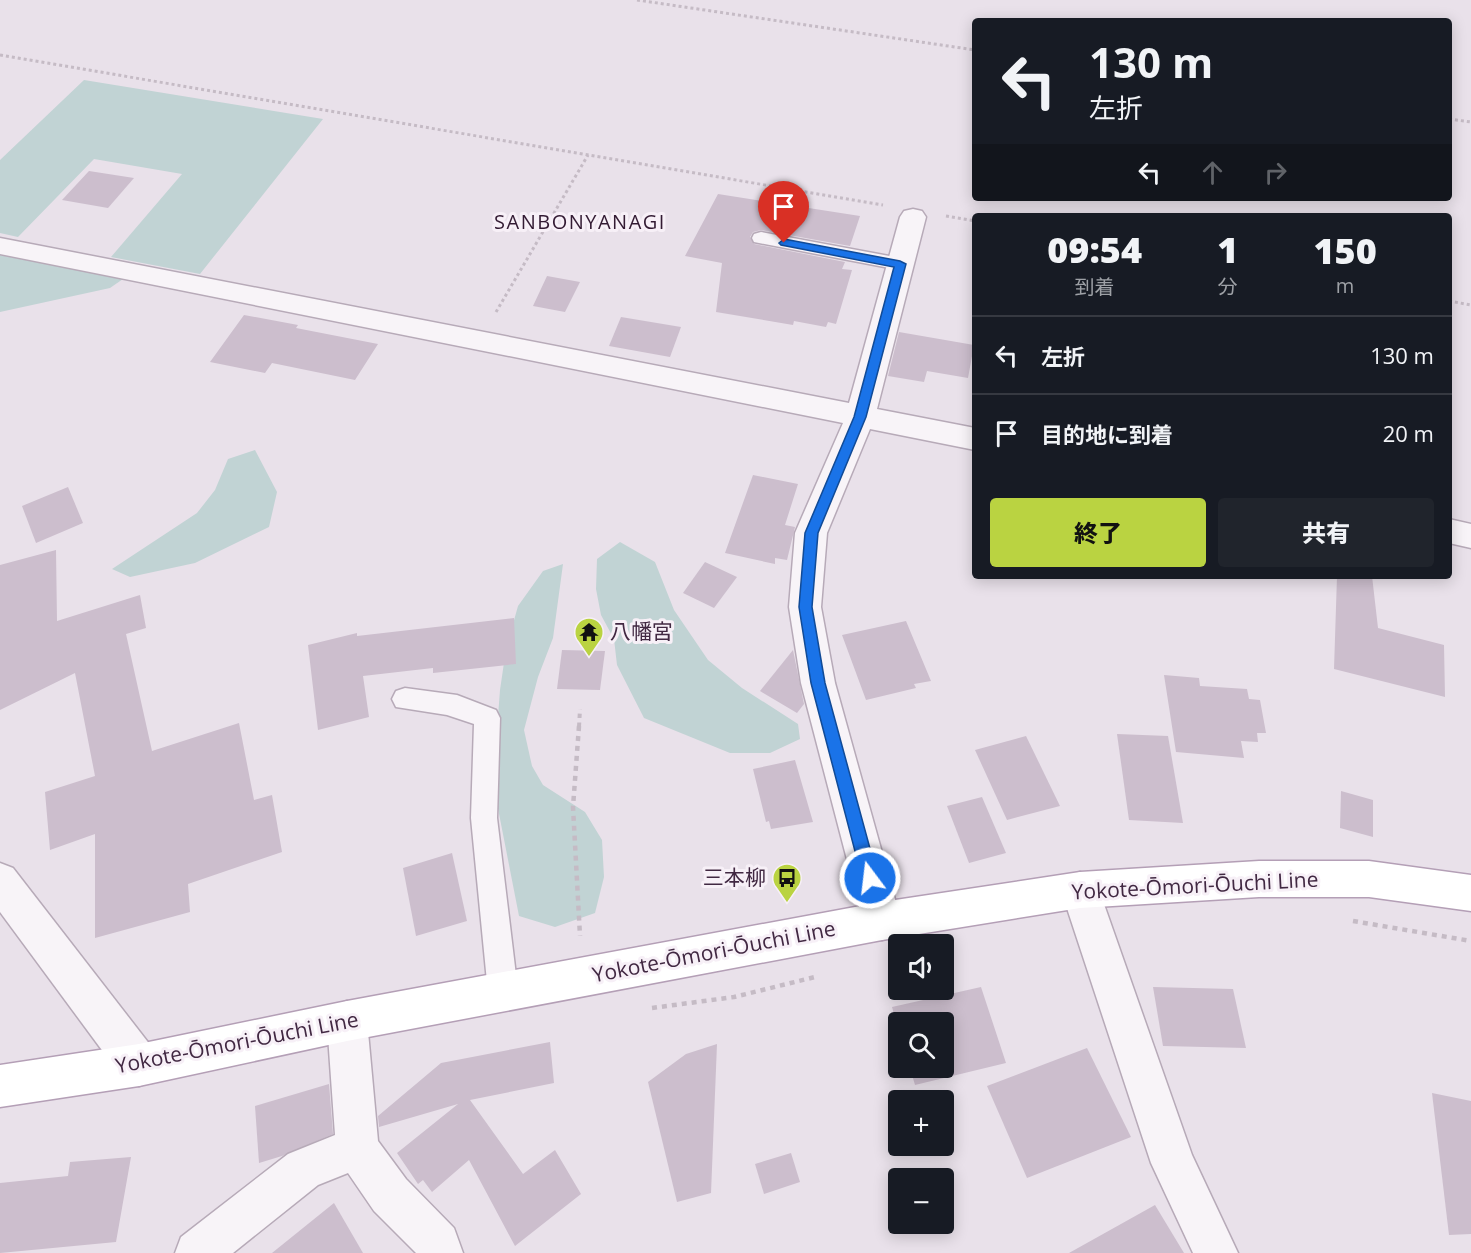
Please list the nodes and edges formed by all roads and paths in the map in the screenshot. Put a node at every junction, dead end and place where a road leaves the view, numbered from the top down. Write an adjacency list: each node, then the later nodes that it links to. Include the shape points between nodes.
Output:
1 (637, 0): 2 (path)
2 (972, 50)
3 (0, 55): 6 (path)
4 (1452, 119): 5 (path)
5 (1471, 122)
6 (588, 155): 7 (path); 15 (path)
7 (902, 212): 12 (street)
8 (945, 216): 9 (path)
9 (972, 220)
10 (761, 238): 12 (lane)
11 (0, 246): 15 (street)
12 (900, 264): 16 (street)
13 (1452, 302): 14 (path)
14 (1471, 305)
15 (480, 341): 16 (street)
16 (860, 417): 17 (street); 25 (street, via 812,533 805,607 818,683)
17 (972, 438)
18 (1452, 532): 19 (street)
19 (1471, 536)
20 (405, 699): 27 (lane, via 462,708 486,718 484,818)
21 (580, 709): 26 (path, via 573,807)
22 (0, 881): 29 (street)
23 (1080, 890): 24 (main road, Yokote-Ōmori-Ōuchi Line, via 1259,879 1369,879); 25 (main road, Yokote-Ōmori-Ōuchi Line); 34 (street, via 1173,1163)
24 (1471, 893)
25 (882, 921): 26 (main road, Yokote-Ōmori-Ōuchi Line)
26 (582, 977): 27 (main road, Yokote-Ōmori-Ōuchi Line)
27 (503, 992): 28 (main road, Yokote-Ōmori-Ōuchi Line)
28 (347, 1021): 29 (main road, Yokote-Ōmori-Ōuchi Line); 31 (street)
29 (139, 1065): 30 (main road, Yokote-Ōmori-Ōuchi Line)
30 (0, 1086)
31 (357, 1148): 32 (street, via 303,1169); 33 (street, via 390,1195 438,1244)
32 (197, 1253)
33 (441, 1253)
34 (1216, 1253)

